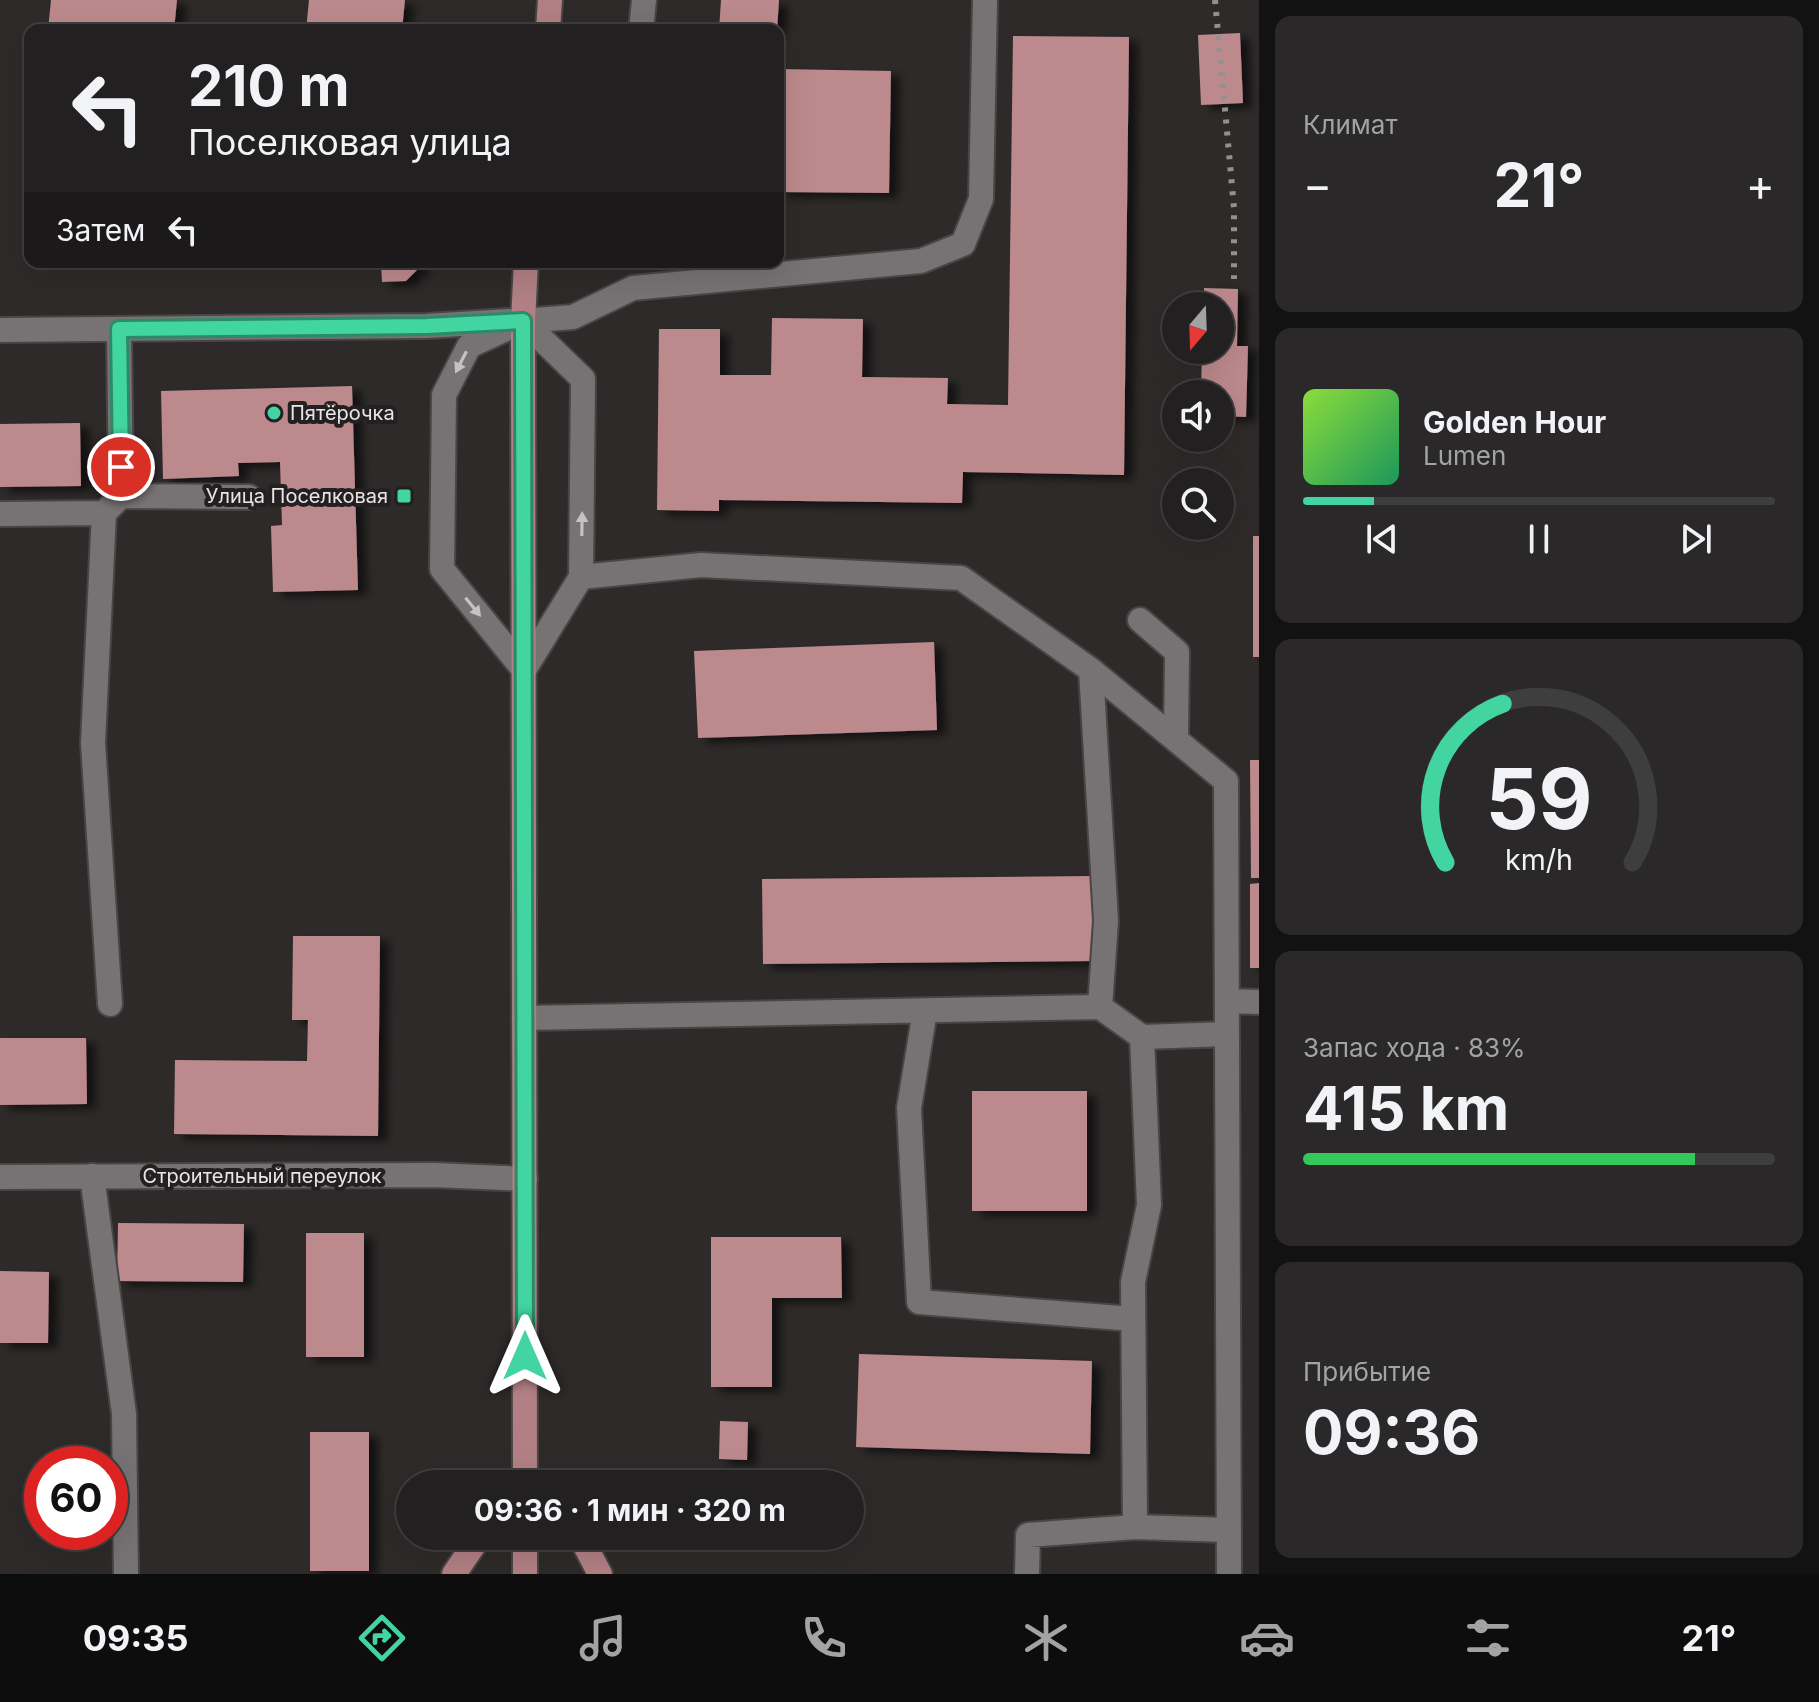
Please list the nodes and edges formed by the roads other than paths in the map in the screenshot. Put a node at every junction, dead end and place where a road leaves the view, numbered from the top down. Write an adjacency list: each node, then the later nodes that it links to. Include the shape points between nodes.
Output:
1 (550, 0): 4 (main road)
2 (644, 0): 5 (street)
3 (985, 0): 7 (street, via 981,199 963,244 921,261 633,288 573,317)
4 (548, 24)
5 (642, 24)
6 (526, 268): 7 (main road)
7 (523, 321): 8 (street); 13 (street, one-way to 7, via 583,379); 15 (main road); 15 (street, one-way to 15, via 469,346 444,395 441,491 442,569)
8 (119, 329): 9 (street); 11 (street)
9 (0, 330)
10 (249, 497): 11 (street)
11 (113, 505): 12 (street); 20 (street, via 93,743)
12 (0, 514)
13 (581, 577): 15 (street); 16 (street, via 701,565 961,578)
14 (1140, 620): 17 (street, via 1177,652)
15 (524, 670): 23 (main road)
16 (1091, 670): 17 (street); 21 (street, via 1106,921)
17 (1176, 738): 18 (street, via 1226,781)
18 (1227, 1001): 19 (street); 24 (street)
19 (1259, 1002)
20 (110, 1004)
21 (1100, 1007): 22 (street); 25 (street)
22 (925, 1011): 23 (street); 29 (street, via 909,1108 919,1302)
23 (524, 1018): 28 (main road)
24 (1227, 1034): 25 (street); 32 (street)
25 (1142, 1037): 29 (street, via 1149,1205 1133,1282)
26 (92, 1176): 27 (street, Строительный переулок); 28 (street, Строительный переулок); 36 (street, via 124,1414)
27 (0, 1177)
28 (525, 1179): 30 (main road)
29 (1133, 1319): 31 (street)
30 (526, 1470)
31 (1135, 1527): 32 (street); 40 (street, via 1028,1535)
32 (1229, 1530): 41 (street)
33 (470, 1550): 37 (main road)
34 (525, 1550): 38 (main road)
35 (587, 1550): 39 (main road)
36 (126, 1574)
37 (454, 1574)
38 (525, 1574)
39 (600, 1574)
40 (1027, 1574)
41 (1229, 1574)

